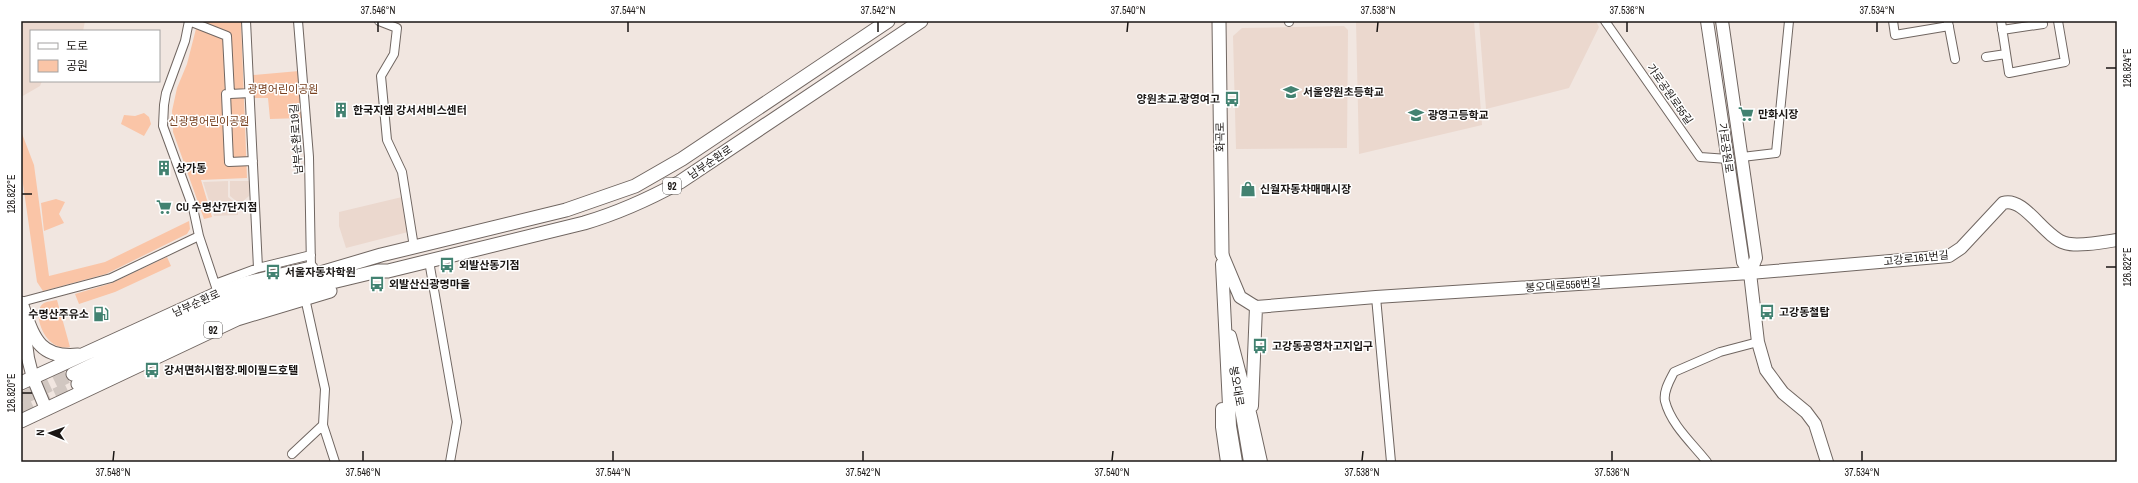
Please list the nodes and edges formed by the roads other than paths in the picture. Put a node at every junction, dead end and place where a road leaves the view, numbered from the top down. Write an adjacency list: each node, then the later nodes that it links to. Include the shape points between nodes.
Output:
1 (189, 21): 22 (street, via 227,36); 26 (street, via 186,41 166,92 163,126 193,208)
2 (246, 21): 21 (street)
3 (298, 21): 32 (street, 남부순환로19길, via 309,157)
4 (379, 21): 28 (street, via 397,28 394,54 381,76 387,140 402,172)
5 (888, 21): 28 (main road, 남부순환로 / 92, via 682,159 635,186 566,210)
6 (921, 21): 31 (main road, 남부순환로 / 92, via 680,182 648,200 584,223)
7 (1219, 21): 29 (main road, 화곡로)
8 (1707, 21): 24 (street, 가로공원로)
9 (1722, 21): 23 (street, 가로공원로)
10 (1789, 21): 23 (street, via 1776,153)
11 (1893, 21): 15 (street, via 1895,35)
12 (2001, 21): 17 (street)
13 (2058, 21): 18 (street, via 2065,62 2008,72)
14 (1609, 22): 24 (street, 가로공원로55길, via 1700,157)
15 (1948, 24): 20 (street)
16 (2043, 24): 17 (street)
17 (2002, 30): 18 (street)
18 (2006, 54): 19 (street)
19 (1986, 57)
20 (1955, 59)
21 (250, 93): 22 (street); 25 (street)
22 (230, 94): 25 (street, via 226,94 229,162)
23 (1742, 157): 35 (street, 가로공원로, via 1756,258)
24 (1728, 160): 35 (street, 가로공원로, via 1743,262)
25 (253, 161): 33 (street)
26 (199, 236): 36 (street); 39 (street, via 111,278)
27 (2117, 240): 35 (street, 고강로161번길, via 2066,244 2053,236 2017,204 2008,201 2003,203 1961,248 1949,256)
28 (414, 247): 30 (main road, 남부순환로 / 92)
29 (1222, 254): 40 (street, via 1240,297); 41 (street, 봉오대로)
30 (381, 255): 32 (main road, 남부순환로); 34 (main road, 남부순환로 / 92, via 246,295 201,313 76,379 245,306 274,296 378,271)
31 (429, 261): 34 (main road, 남부순환로 / 92); 52 (street, via 457,422)
32 (311, 262): 33 (street); 36 (main road, 남부순환로, via 254,281)
33 (258, 268): 36 (street, 남부순환로)
34 (388, 271): 38 (main road, 남부순환로 / 92, via 379,277)
35 (1750, 273): 37 (street, 봉오대로556번길); 42 (street, 가로공원로)
36 (216, 289): 43 (main road, 남부순환로)
37 (1376, 297): 40 (street, 봉오대로556번길); 57 (street)
38 (305, 298): 46 (main road, 남부순환로 / 92, via 237,319); 49 (street, via 325,389)
39 (21, 304): 43 (main road, via 33,336 47,351 67,356); 44 (street)
40 (1256, 307): 47 (street)
41 (1223, 310): 47 (street); 53 (street, via 1222,427); 54 (street, 봉오대로, via 1230,426); 55 (street, 봉오대로)
42 (1758, 342): 58 (street, via 1726,350 1681,368 1674,372 1666,387 1665,400 1672,417); 59 (street, 가로공원로, via 1766,370 1783,393 1806,412 1815,424)
43 (84, 354): 44 (main road, 남부순환로)
44 (33, 378): 45 (main road, 남부순환로); 46 (street)
45 (21, 383)
46 (46, 409): 48 (main road, 남부순환로 / 92)
47 (1251, 417): 56 (street)
48 (21, 421)
49 (323, 425): 50 (street); 51 (street)
50 (292, 454)
51 (334, 462)
52 (450, 462)
53 (1227, 462)
54 (1236, 462)
55 (1250, 462)
56 (1260, 462)
57 (1390, 462)
58 (1707, 462)
59 (1827, 462)

